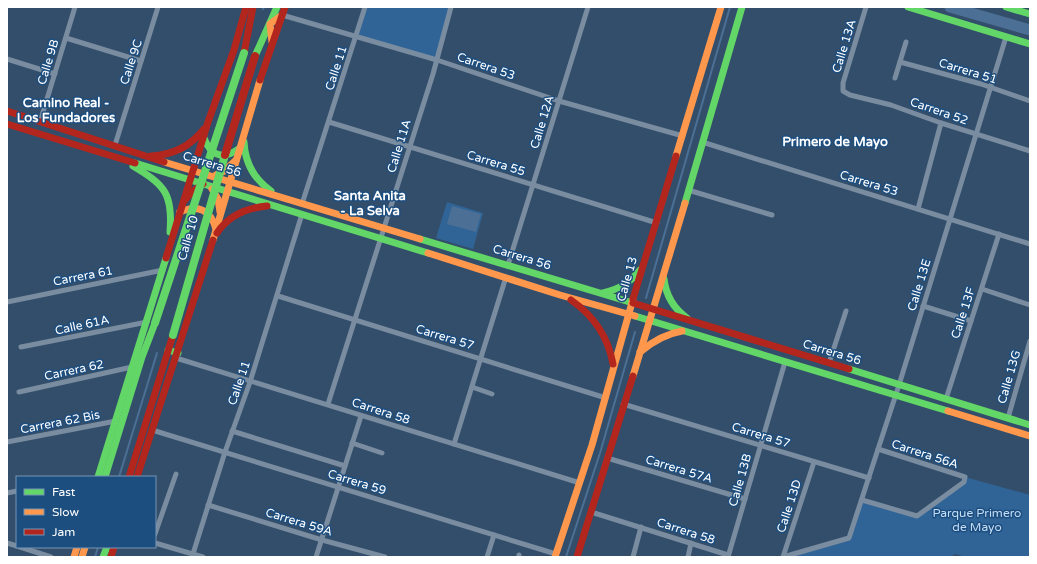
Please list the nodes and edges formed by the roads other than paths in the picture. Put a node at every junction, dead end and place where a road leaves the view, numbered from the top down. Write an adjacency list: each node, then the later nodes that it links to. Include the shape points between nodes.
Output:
1 (75, 7): 19 (street, Calle 9B)
2 (158, 7): 24 (street, Calle 9C)
3 (246, 7): 35 (street, Calle 10, via 234,50)
4 (253, 7): 95 (street, Calle 10, bridge, via 244,53)
5 (276, 7): 16 (street, Calle 10)
6 (365, 7): 17 (street, Calle 11)
7 (451, 7): 25 (street, Calle 11A)
8 (588, 7): 31 (street, Calle 12A)
9 (722, 7): 41 (street, Calle 13)
10 (742, 7): 43 (street)
11 (866, 7): 30 (street, Calle 13A, via 843,83)
12 (908, 7): 18 (street)
13 (1006, 7): 15 (street)
14 (284, 11): 16 (street); 17 (street, Carrera 53); 20 (street, Calle 10)
15 (1030, 14)
16 (270, 24): 20 (street); 100 (street, Calle 10, bridge, via 255,56)
17 (356, 37): 25 (street, Carrera 53); 36 (street, Calle 11)
18 (1006, 37): 22 (street); 29 (street, Calle 13E)
19 (66, 38): 24 (street); 27 (street, Calle 9B)
20 (272, 42): 39 (street, Calle 10)
21 (906, 42): 26 (street)
22 (1030, 44)
23 (7, 59): 27 (street)
24 (141, 60): 44 (street, Calle 9C)
25 (437, 60): 31 (street, Carrera 53); 47 (street, Calle 11A)
26 (900, 62): 28 (street); 29 (street, Carrera 51)
27 (55, 74): 34 (street, Calle 9B)
28 (895, 78)
29 (991, 88): 32 (street, Carrera 51); 40 (street, Calle 13E)
30 (843, 91): 37 (street, Carrera 52)
31 (559, 101): 41 (street, Carrera 53); 56 (street, Calle 12A)
32 (1030, 101)
33 (7, 111): 34 (street, Carrera 56)
34 (40, 122): 44 (street, Carrera 56)
35 (208, 122): 42 (street, Calle 10); 49 (street, via 195,140 181,150 159,156)
36 (329, 122): 47 (street, Carrera 55); 60 (street, Calle 11)
37 (941, 123): 40 (street, Carrera 52); 63 (street)
38 (7, 124): 51 (street, Carrera 56)
39 (245, 134): 46 (street, Calle 10); 59 (street, via 245,158 250,169 263,186)
40 (976, 134): 48 (street, Carrera 52); 67 (street, Calle 13E)
41 (683, 136): 68 (street, Calle 13)
42 (204, 138): 45 (street, Calle 10); 46 (street, via 210,150 222,156 229,155)
43 (702, 142): 57 (street); 63 (street, Carrera 53)
44 (114, 145): 49 (street, Carrera 56)
45 (201, 147): 52 (street, Calle 10); 54 (street, via 202,164)
46 (240, 147): 50 (street, Calle 10)
47 (410, 147): 56 (street, Carrera 55); 69 (street, Calle 11A)
48 (1030, 150)
49 (141, 154): 52 (street, Carrera 56)
50 (238, 157): 54 (street, via 224,171); 55 (street, Calle 10)
51 (120, 159): 53 (street, Carrera 56); 75 (street, via 152,177 166,192 172,212)
52 (193, 171): 53 (street, Calle 10); 54 (street, Carrera 56)
53 (190, 180): 54 (street); 62 (street, Calle 10)
54 (208, 180): 55 (street, Carrera 56); 58 (street, Carrera 56); 62 (street, via 193,191); 66 (street, via 218,199)
55 (230, 182): 58 (street, Calle 10); 59 (street, Carrera 56)
56 (533, 185): 68 (street, Carrera 55); 77 (street, Calle 12A)
57 (688, 190): 65 (street); 78 (street)
58 (228, 192): 61 (street, Carrera 56); 66 (street, Calle 10)
59 (290, 200): 60 (street, Carrera 56)
60 (302, 204): 69 (street, Carrera 56)
61 (279, 207): 64 (street, Carrera 56); 73 (street, via 256,206 235,214 218,230)
62 (181, 208): 70 (street, via 201,209 210,214); 75 (street, Calle 10)
63 (918, 209): 67 (street, Carrera 53)
64 (302, 214): 72 (street, Carrera 56); 84 (street, Calle 11)
65 (772, 215)
66 (220, 216): 70 (street, Calle 10)
67 (950, 219): 71 (street, Carrera 53); 88 (street, Calle 13E)
68 (657, 223): 76 (street, Calle 13)
69 (384, 228): 72 (street, Calle 11A); 77 (street, Carrera 56)
70 (216, 229): 73 (street, Calle 10)
71 (999, 234): 74 (street, Carrera 53); 81 (street, Calle 13F)
72 (381, 238): 80 (street, Carrera 56); 92 (street, Calle 11A)
73 (213, 240): 102 (street, Calle 10)
74 (1030, 244)
75 (169, 248): 79 (street, Calle 10)
76 (643, 264): 82 (street, via 628,283 615,290); 86 (street, Calle 13)
77 (508, 265): 82 (street, Carrera 56)
78 (666, 268): 89 (street); 96 (street, via 664,284 668,297 678,312)
79 (163, 270): 85 (street, Carrera 61); 95 (street, Calle 10)
80 (506, 277): 83 (street, Carrera 56); 104 (street)
81 (982, 289): 87 (street); 94 (street, Calle 13F)
82 (601, 293): 86 (street, Carrera 56)
83 (560, 295): 91 (street, Carrera 56); 108 (street, via 584,309 599,326 609,345)
84 (278, 296): 92 (street, Carrera 57); 109 (street, Calle 11)
85 (7, 302)
86 (632, 303): 89 (street, Carrera 56); 91 (street, Calle 13)
87 (1030, 305)
88 (924, 306): 94 (street); 110 (street, Calle 13E)
89 (653, 310): 93 (street); 96 (street, Carrera 56)
90 (846, 311): 106 (street)
91 (629, 314): 93 (street, Carrera 56); 108 (street, Calle 13)
92 (355, 320): 104 (street, Carrera 57); 117 (street, Calle 11A)
93 (650, 320): 97 (street, Carrera 56); 101 (street)
94 (971, 321): 116 (street, Calle 13F)
95 (151, 322): 99 (street, Calle 61A); 103 (street, Calle 10)
96 (694, 322): 106 (street, Carrera 56)
97 (684, 331): 101 (street, via 662,336); 105 (street, Carrera 56)
98 (1030, 341): 120 (street, Calle 13G)
99 (20, 348)
100 (168, 350): 102 (street); 139 (street, Calle 10)
101 (640, 352): 118 (street)
102 (177, 355): 109 (street, Carrera 58); 123 (street, Calle 10)
103 (139, 356): 107 (street, Calle 10); 138 (street, Calle 10)
104 (481, 359): 111 (street); 115 (street, Carrera 57)
105 (785, 362): 114 (street, Carrera 56); 129 (street, Calle 13B)
106 (829, 363): 110 (street, Carrera 56)
107 (132, 367): 112 (street, Carrera 62); 121 (street, Calle 10)
108 (614, 368): 115 (street, Calle 13)
109 (250, 382): 117 (street, Carrera 58); 124 (street, Calle 11)
110 (899, 385): 114 (street, Calle 13E); 116 (street, Carrera 56)
111 (472, 388): 113 (street); 128 (street)
112 (19, 392)
113 (492, 394)
114 (896, 395): 125 (street, Carrera 56); 130 (street, Calle 13E)
115 (606, 398): 142 (street, Calle 13)
116 (946, 399): 120 (street, Carrera 56)
117 (328, 404): 119 (street, Carrera 58)
118 (623, 404): 129 (street, Carrera 57); 133 (street)
119 (361, 416): 127 (street); 128 (street, Carrera 58)
120 (1008, 418): 122 (street, Carrera 56)
121 (116, 421): 126 (street, Carrera 62 Bis); 137 (street, Calle 10)
122 (1030, 425)
123 (152, 430): 131 (street, Carrera 59); 140 (street, Calle 10)
124 (232, 431): 131 (street, Calle 11); 135 (street)
125 (1030, 436)
126 (7, 442)
127 (352, 443): 132 (street); 135 (street)
128 (454, 444): 142 (street, Carrera 58)
129 (761, 446): 134 (street, Carrera 57); 144 (street, Calle 13B)
130 (878, 449): 141 (street, Calle 13E); 145 (street, Carrera 56A, via 965,477 964,482 917,516)
131 (225, 452): 143 (street, Carrera 59); 146 (street, Calle 11)
132 (382, 453)
133 (607, 458): 144 (street, Carrera 57A); 147 (street)
134 (814, 462): 141 (street, Carrera 57); 166 (street, Calle 13D)
135 (345, 466): 143 (street)
136 (176, 474): 149 (street)
137 (98, 476)
138 (105, 476)
139 (129, 476)
140 (137, 476)
141 (869, 478): 145 (street, Calle 13E)
142 (580, 483): 155 (street, Calle 13)
143 (339, 487): 150 (street, Carrera 59); 151 (street)
144 (745, 499): 157 (street, Calle 13B)
145 (862, 500): 166 (street, Calle 13E, via 849,538)
146 (208, 504): 151 (street, Carrera 59A); 156 (street, Calle 11)
147 (591, 512): 148 (street, Carrera 58); 163 (street)
148 (641, 527): 153 (street, Carrera 58); 164 (street)
149 (156, 531)
150 (494, 535): 155 (street, Carrera 59); 162 (street)
151 (322, 540): 160 (street); 161 (street, Carrera 59A)
152 (156, 543): 156 (street)
153 (691, 543): 157 (street, Carrera 58); 165 (street)
154 (23, 548): 158 (street)
155 (556, 555)
156 (193, 556): 159 (street)
157 (728, 556)
158 (51, 557)
159 (203, 557)
160 (316, 557)
161 (384, 557)
162 (487, 557)
163 (577, 557)
164 (633, 557)
165 (688, 557)
166 (783, 557)

